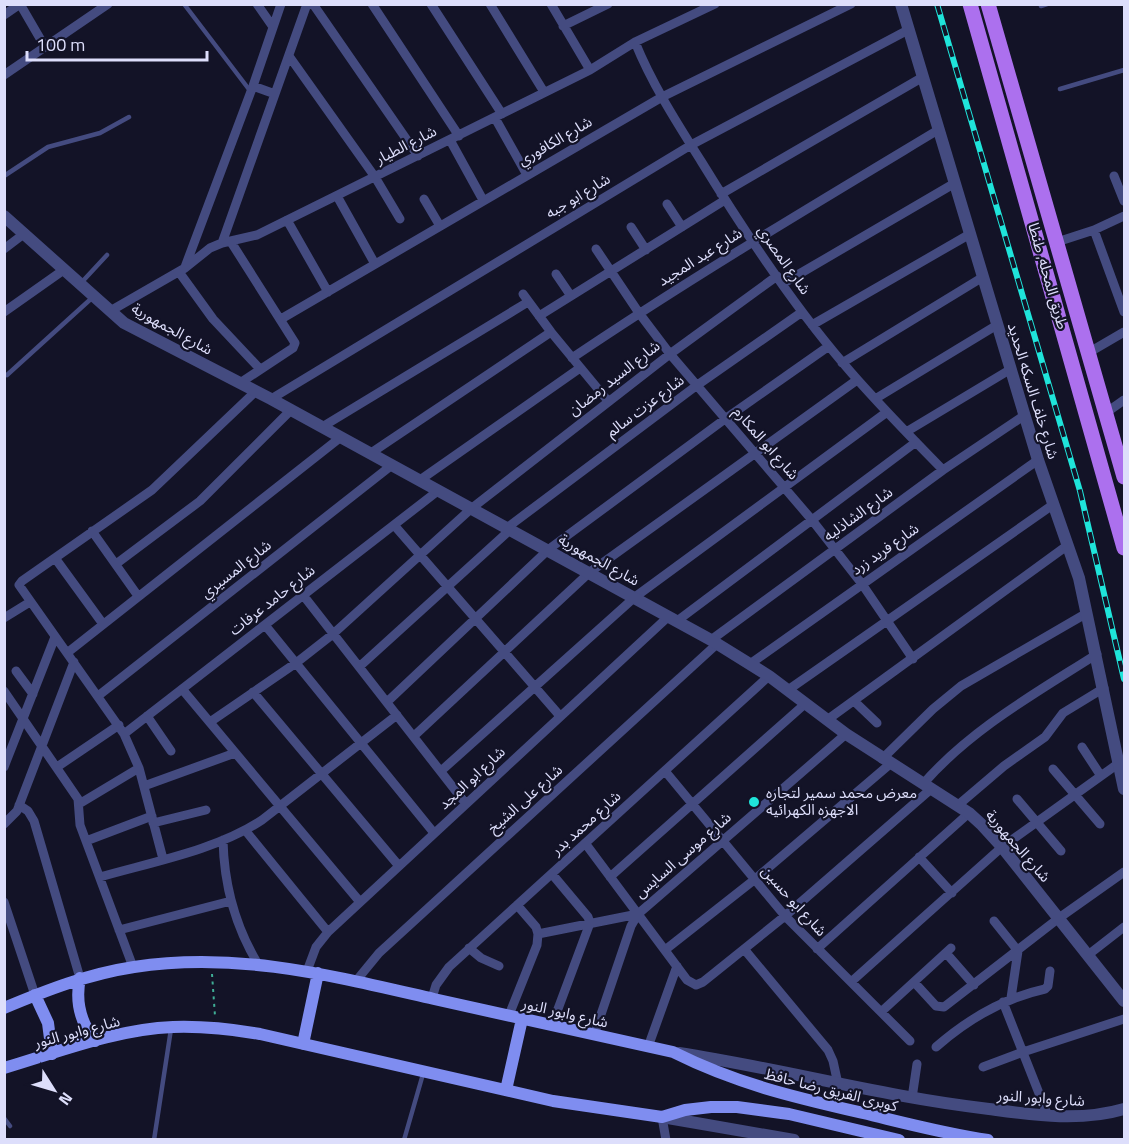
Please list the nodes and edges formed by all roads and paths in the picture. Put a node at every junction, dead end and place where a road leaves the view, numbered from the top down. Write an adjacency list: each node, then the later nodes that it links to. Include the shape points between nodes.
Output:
1 (20, 4): 20 (street); 25 (street)
2 (108, 4): 25 (street)
3 (184, 4): 33 (lane)
4 (257, 4): 22 (street)
5 (280, 4): 22 (street)
6 (307, 4): 26 (street)
7 (314, 4): 45 (street)
8 (372, 4): 43 (street)
9 (431, 4): 40 (street)
10 (490, 4): 35 (street)
11 (551, 4): 21 (street)
12 (608, 4): 21 (street)
13 (715, 4): 24 (street, شارع الطيار)
14 (851, 4): 37 (street, شارع الكافوري)
15 (901, 4): 23 (street, شارع خلف السكه الحديد)
16 (970, 4): 28 (main road, طريق المحله, طنطا)
17 (988, 4): 27 (main road, طريق المحله, طنطا)
18 (1047, 4): 19 (lane)
19 (1041, 6)
20 (4, 15)
21 (564, 26): 29 (street)
22 (273, 27): 33 (street)
23 (908, 30): 32 (street, شارع خلف السكه الحديد); 44 (street, شارع ابو جبه)
24 (634, 42): 29 (street, شارع الطيار); 37 (street, شارع المصري)
25 (45, 47): 31 (street)
26 (289, 56): 36 (street); 49 (street)
27 (1006, 63): 28 (main road, via 1001,69); 38 (main road, طريق المحله, طنطا)
28 (989, 68): 39 (main road, طريق المحله, طنطا)
29 (590, 70): 35 (street, شارع الطيار)
30 (1125, 70): 34 (lane)
31 (4, 75)
32 (922, 77): 42 (street, شارع خلف السكه الحديد); 52 (street)
33 (252, 89): 36 (street); 76 (street)
34 (1060, 89)
35 (544, 92): 40 (street, شارع الطيار)
36 (275, 94): 67 (street)
37 (662, 97): 44 (street, شارع المصري); 46 (street, شارع الكافوري)
38 (1018, 105): 39 (main road, via 1009,104); 69 (main road, طريق المحله, طنطا)
39 (1002, 111): 139 (main road, طريق المحله, طنطا)
40 (498, 116): 43 (street, شارع الطيار); 46 (street)
41 (129, 117): 47 (lane, via 100,133 48,147)
42 (938, 130): 50 (street, شارع خلف السكه الحديد); 68 (street, شارع عبد المجيد)
43 (454, 138): 45 (street, شارع الطيار); 54 (street)
44 (691, 145): 52 (street, شارع المصري); 109 (street, شارع ابو جبه)
45 (418, 156): 49 (street, شارع الطيار)
46 (527, 175): 54 (street, شارع الكافوري)
47 (4, 176)
48 (1114, 176): 55 (street)
49 (375, 177): 51 (street, شارع الطيار); 59 (street)
50 (954, 183): 66 (street, شارع خلف السكه الحديد); 80 (street, شارع السيد رمضان)
51 (337, 196): 60 (street, شارع الطيار); 74 (street)
52 (723, 197): 63 (street); 68 (street, شارع المصري)
53 (424, 199): 61 (street)
54 (483, 200): 61 (street, شارع الكافوري)
55 (1125, 201)
56 (667, 204): 63 (street)
57 (4, 216): 65 (street, شارع الجمهورية)
58 (1125, 216): 64 (street)
59 (400, 219)
60 (287, 220): 67 (street, شارع الطيار, via 257,236); 82 (street)
61 (440, 226): 74 (street, شارع الكافوري)
62 (631, 227): 72 (street)
63 (682, 227): 72 (street)
64 (1094, 230): 69 (street); 88 (street)
65 (24, 233): 70 (street); 75 (street, شارع الجمهورية)
66 (970, 234): 79 (street, شارع خلف السكه الحديد); 92 (street)
67 (226, 242): 76 (street, شارع الطيار, via 205,251); 91 (street)
68 (753, 242): 80 (street, شارع المصري); 89 (street, شارع عبد المجيد)
69 (1057, 242): 97 (main road, طريق المحله, طنطا)
70 (4, 249)
71 (596, 249): 77 (street, شارع ابو المكارم)
72 (646, 250): 77 (street)
73 (107, 255): 81 (lane)
74 (375, 264): 82 (street, شارع الكافوري)
75 (65, 268): 81 (street, شارع الجمهورية); 86 (street)
76 (182, 270): 85 (street, شارع الطيار); 102 (street, via 213,319)
77 (612, 272): 84 (street); 89 (street, شارع ابو المكارم)
78 (555, 274): 84 (street)
79 (983, 277): 93 (street, شارع خلف السكه الحديد); 100 (street)
80 (779, 280): 87 (street, شارع المصري); 98 (street, شارع السيد رمضان)
81 (81, 283): 83 (street, شارع الجمهورية)
82 (328, 292): 91 (street, شارع الكافوري)
83 (95, 296): 85 (street, شارع الجمهورية); 104 (lane)
84 (571, 296): 90 (street)
85 (112, 310): 106 (street, شارع الجمهورية, via 143,333)
86 (4, 312)
87 (802, 312): 92 (street, شارع المصري); 107 (street, شارع عزت سالم)
88 (1125, 312)
89 (639, 313): 98 (street, شارع ابو المكارم); 99 (street, شارع عبد المجيد)
90 (539, 316): 94 (street); 118 (street, via 526,298)
91 (281, 319): 102 (street, via 294,347)
92 (812, 325): 96 (street, شارع المصري)
93 (998, 325): 103 (street, شارع خلف السكه الحديد); 110 (street)
94 (551, 332): 99 (street); 122 (street)
95 (1125, 332): 97 (street)
96 (829, 346): 100 (street, شارع المصري); 117 (street)
97 (1089, 352): 115 (main road, طريق المحله, طنطا)
98 (670, 354): 107 (street, شارع ابو المكارم); 112 (street, شارع السيد رمضان)
99 (572, 358): 101 (street)
100 (842, 363): 105 (street, شارع المصري)
101 (580, 368): 112 (street); 129 (street)
102 (261, 369): 106 (street)
103 (1011, 369): 116 (street, شارع خلف السكه الحديد); 119 (street)
104 (7, 375)
105 (857, 380): 110 (street, شارع المصري); 123 (street)
106 (240, 383): 108 (street, شارع الجمهورية)
107 (696, 386): 117 (street, شارع ابو المكارم); 136 (street, شارع عزت سالم)
108 (256, 391): 109 (street, شارع الجمهورية); 137 (street, via 160,483)
109 (271, 399): 113 (street, شارع الجمهورية)
110 (875, 399): 114 (street, شارع المصري)
111 (1125, 400): 115 (street)
112 (608, 401): 133 (street, شارع السيد رمضان)
113 (291, 410): 118 (street, شارع الجمهورية); 144 (street, via 201,501)
114 (887, 412): 119 (street, شارع المصري); 130 (street)
115 (1107, 412): 124 (main road, طريق المحله, طنطا)
116 (1025, 415): 125 (street, شارع خلف السكه الحديد); 127 (street, شارع الشاذليه)
117 (725, 419): 123 (street, شارع ابو المكارم); 140 (street)
118 (322, 427): 120 (street, شارع الجمهورية)
119 (906, 432): 121 (street, شارع المصري)
120 (341, 437): 122 (street, شارع الجمهورية); 149 (street)
121 (916, 442): 127 (street, شارع المصري); 134 (street, شارع ابو المجد)
122 (371, 453): 126 (street, شارع الجمهورية)
123 (755, 453): 130 (street, شارع ابو المكارم); 145 (street)
124 (1122, 455): 128 (main road, طريق المحله, طنطا)
125 (1038, 460): 132 (street, شارع خلف السكه الحديد); 146 (street, شارع فريد زرد)
126 (392, 465): 129 (street, شارع الجمهورية); 179 (street, شارع المسيري)
127 (943, 470): 141 (street, شارع الشاذليه)
128 (1125, 477)
129 (420, 480): 131 (street, شارع الجمهورية)
130 (784, 487): 134 (street, شارع ابو المكارم); 150 (street)
131 (439, 490): 133 (street, شارع الجمهورية); 135 (street, شارع حامد عرفات)
132 (1054, 504): 138 (street, شارع خلف السكه الحديد); 156 (street)
133 (472, 508): 136 (street, شارع الجمهورية); 142 (street, شارع السيد رمضان)
134 (812, 520): 141 (street, شارع ابو المكارم); 155 (street, شارع ابو المجد)
135 (394, 525): 142 (street); 148 (street, شارع حامد عرفات)
136 (510, 528): 140 (street, شارع الجمهورية); 147 (street, شارع عزت سالم)
137 (92, 531): 143 (street); 144 (street)
138 (1068, 545): 152 (street, شارع خلف السكه الحديد); 165 (street)
139 (1125, 548)
140 (549, 549): 145 (street, شارع الجمهورية); 154 (street)
141 (835, 549): 146 (street, شارع ابو المكارم); 161 (street, شارع الشاذليه)
142 (420, 554): 147 (street); 159 (street, شارع السيد رمضان)
143 (55, 558): 151 (street, via 19,585); 157 (street)
144 (116, 564): 149 (street)
145 (590, 572): 150 (street, شارع الجمهورية); 163 (street)
146 (862, 584): 156 (street, شارع ابو المكارم); 168 (street, شارع فريد زرد)
147 (448, 587): 154 (street); 169 (street, شارع عزت سالم)
148 (303, 595): 158 (street, شارع حامد عرفات); 159 (street)
149 (138, 596): 157 (street)
150 (635, 597): 155 (street, شارع الجمهورية); 172 (street)
151 (30, 602): 153 (street); 160 (street)
152 (1087, 613): 164 (street, شارع خلف السكه الحديد); 198 (street, via 961,686 933,709)
153 (4, 618)
154 (476, 618): 163 (street); 181 (street)
155 (673, 618): 161 (street, شارع الجمهورية); 185 (street, شارع ابو المجد)
156 (887, 620): 165 (street, شارع ابو المكارم); 175 (street)
157 (103, 624): 162 (street)
158 (265, 625): 167 (street); 174 (street, شارع حامد عرفات)
159 (333, 634): 167 (street, شارع السيد رمضان); 169 (street)
160 (56, 637): 162 (street); 178 (street)
161 (715, 641): 168 (street, شارع الجمهورية); 269 (street, شارع على الشيخ, via 379,953)
162 (67, 653): 166 (street)
163 (505, 653): 172 (street); 192 (street)
164 (1097, 654): 173 (street, شارع خلف السكه الحديد); 209 (street, via 970,737 938,766)
165 (913, 659): 180 (street)
166 (74, 662): 179 (street); 194 (street)
167 (296, 663): 177 (street, شارع السيد رمضان); 193 (street)
168 (750, 664): 171 (street, شارع الجمهورية)
169 (359, 667): 181 (street)
170 (16, 671): 178 (street)
171 (769, 676): 175 (street, شارع الجمهورية); 205 (street, شارع محمد بدر)
172 (534, 687): 185 (street); 204 (street)
173 (1104, 688): 199 (street, شارع خلف السكه الحديد); 218 (street, via 1063,713 1045,737)
174 (182, 689): 184 (street, شارع حامد عرفات); 188 (street)
175 (788, 690): 182 (street, شارع الجمهورية)
176 (4, 691): 186 (street)
177 (254, 692): 188 (street, شارع السيد رمضان); 206 (street)
178 (33, 694): 186 (street)
179 (98, 696): 190 (street)
180 (854, 701): 187 (street); 189 (street)
181 (387, 702): 183 (street)
182 (806, 703): 187 (street, شارع الجمهورية); 216 (street)
183 (397, 715): 192 (street); 193 (street)
184 (147, 716): 190 (street, شارع حامد عرفات); 196 (street)
185 (560, 716): 214 (street, شارع ابو المجد)
186 (24, 718): 194 (street); 200 (street)
187 (827, 720): 191 (street, شارع الجمهورية)
188 (210, 722): 197 (street)
189 (877, 723)
190 (121, 730): 201 (street, شارع حامد عرفات); 202 (street)
191 (846, 735): 198 (street, شارع الجمهورية); 229 (street, شارع موسى السايس)
192 (414, 736): 204 (street)
193 (361, 743): 206 (street); 226 (street)
194 (42, 745): 201 (street); 215 (street)
195 (1082, 747): 207 (street)
196 (171, 751)
197 (235, 753): 208 (street); 217 (street)
198 (886, 761): 209 (street, شارع الجمهورية); 240 (street)
199 (1119, 763): 207 (street); 210 (street, شارع خلف السكه الحديد)
200 (4, 767)
201 (57, 767): 213 (street)
202 (138, 768): 208 (street); 213 (street)
203 (1053, 769): 211 (street)
204 (441, 771): 214 (street)
205 (665, 771): 216 (street, شارع ابو حسين); 230 (street, شارع محمد بدر)
206 (322, 773): 217 (street); 235 (street)
207 (1101, 776): 211 (street)
208 (144, 786): 221 (street)
209 (927, 787): 218 (street, شارع الجمهورية); 247 (street)
210 (1125, 789)
211 (1075, 794): 222 (street); 224 (street)
212 (1017, 799): 222 (street)
213 (79, 804): 228 (street, via 78,817)
214 (466, 804): 226 (street, شارع ابو المجد)
215 (19, 805): 223 (street); 268 (street, via 34,821)
216 (692, 805): 229 (street, شارع ابو حسين); 239 (street)
217 (280, 806): 225 (street); 244 (street)
218 (957, 806): 220 (street, شارع الجمهورية)
219 (207, 810): 221 (street)
220 (969, 813): 231 (street, شارع الجمهورية); 233 (street)
221 (152, 819): 228 (street); 234 (street)
222 (1036, 822): 231 (street); 232 (street)
223 (4, 824)
224 (1100, 824)
225 (245, 830): 227 (street); 253 (street)
226 (434, 833): 235 (street, شارع ابو المجد)
227 (223, 840): 234 (street); 242 (street)
228 (86, 841): 238 (street)
229 (722, 841): 240 (street, شارع ابو حسين); 246 (street, شارع موسى السايس)
230 (585, 843): 237 (street, شارع محمد بدر); 239 (street)
231 (1002, 847): 241 (street); 248 (street, شارع الجمهورية)
232 (1061, 851)
233 (919, 857): 241 (street); 257 (street)
234 (163, 859): 238 (street)
235 (399, 866): 244 (street, شارع ابو المجد)
236 (1125, 872): 248 (street)
237 (552, 874): 245 (street, شارع محمد بدر); 250 (street)
238 (100, 877): 252 (street)
239 (610, 877): 246 (street)
240 (754, 880): 247 (street, شارع ابو حسين); 258 (street)
241 (952, 893): 270 (street)
242 (231, 901): 252 (street); 262 (street)
243 (4, 902): 274 (street)
244 (360, 902): 253 (street, شارع ابو المجد)
245 (518, 905): 254 (street); 255 (street, شارع محمد بدر)
246 (638, 914): 250 (street); 258 (street); 286 (street, شارع موسى السايس)
247 (785, 916): 256 (street); 257 (street, شارع ابو حسين)
248 (1059, 918): 259 (street); 260 (street, شارع الجمهورية)
249 (994, 921): 259 (street)
250 (590, 924): 254 (street); 283 (street)
251 (1125, 927): 260 (street)
252 (120, 930): 265 (street)
253 (328, 932): 267 (street, شارع ابو المجد, via 316,947)
254 (538, 934): 280 (street)
255 (469, 948): 263 (street); 275 (street, شارع محمد بدر, via 444,973)
256 (744, 949): 264 (street, via 696,985); 299 (street, via 828,1050)
257 (817, 949): 270 (street, شارع ابو حسين)
258 (665, 950): 264 (street)
259 (1018, 951): 272 (street); 276 (street)
260 (1088, 955): 273 (street, شارع الجمهورية)
261 (211, 961): 262 (main road, شارع وابور النور); 265 (main road, شارع وابور النور); 285 (path)
262 (258, 964): 267 (main road, شارع وابور النور)
263 (499, 966)
264 (677, 966): 290 (street)
265 (133, 967): 268 (main road, شارع وابور النور)
266 (1050, 971): 276 (street, via 1045,989)
267 (312, 972): 269 (main road, شارع وابور النور); 289 (main road)
268 (80, 978): 274 (main road, شارع وابور النور); 287 (main road, via 78,1007)
269 (356, 981): 275 (main road, شارع وابور النور)
270 (850, 982): 279 (street, شارع ابو حسين)
271 (914, 982): 272 (street, via 941,1007); 272 (street, via 948,950); 279 (street)
272 (974, 985)
273 (1120, 986): 277 (street, شارع الجمهورية)
274 (35, 996): 278 (main road, شارع وابور النور); 294 (main road, via 48,1023)
275 (432, 998): 280 (main road, شارع وابور النور)
276 (1007, 1000): 291 (street, via 968,1022); 293 (street)
277 (1125, 1001)
278 (4, 1008)
279 (881, 1012): 288 (street, شارع ابو حسين)
280 (509, 1016): 281 (main road, شارع وابور النور)
281 (522, 1019): 283 (main road, شارع وابور النور); 300 (main road)
282 (1125, 1019): 293 (street)
283 (552, 1025): 286 (main road, شارع وابور النور)
284 (171, 1027): 285 (main road, شارع وابور النور); 287 (main road, شارع وابور النور); 307 (lane)
285 (216, 1028): 289 (main road, شارع وابور النور)
286 (594, 1035): 290 (main road, شارع وابور النور)
287 (95, 1041): 294 (main road, شارع وابور النور)
288 (910, 1041)
289 (303, 1044): 298 (main road, شارع وابور النور)
290 (648, 1047): 292 (main road, شارع وابور النور)
291 (936, 1047)
292 (673, 1052): 299 (street, شارع وابور النور); 312 (main road, كوبرى الفريق رضا حافظ, via 760,1088)
293 (1023, 1052): 296 (street); 303 (street)
294 (52, 1054): 297 (main road, شارع وابور النور)
295 (917, 1064): 301 (street)
296 (983, 1067)
297 (4, 1068)
298 (424, 1071): 300 (main road, شارع وابور النور); 308 (lane)
299 (838, 1084): 301 (street, شارع وابور النور)
300 (506, 1090): 304 (main road, شارع وابور النور)
301 (912, 1098): 303 (street, شارع وابور النور)
302 (1125, 1109): 303 (street, شارع وابور النور, via 1092,1117)
303 (1048, 1116)
304 (662, 1117): 309 (street); 310 (street, شارع وابور النور); 311 (main road, via 685,1110 737,1107 789,1114)
305 (4, 1118): 306 (lane)
306 (10, 1126)
307 (154, 1140)
308 (404, 1140)
309 (666, 1140)
310 (794, 1140)
311 (899, 1140)
312 (988, 1140)

